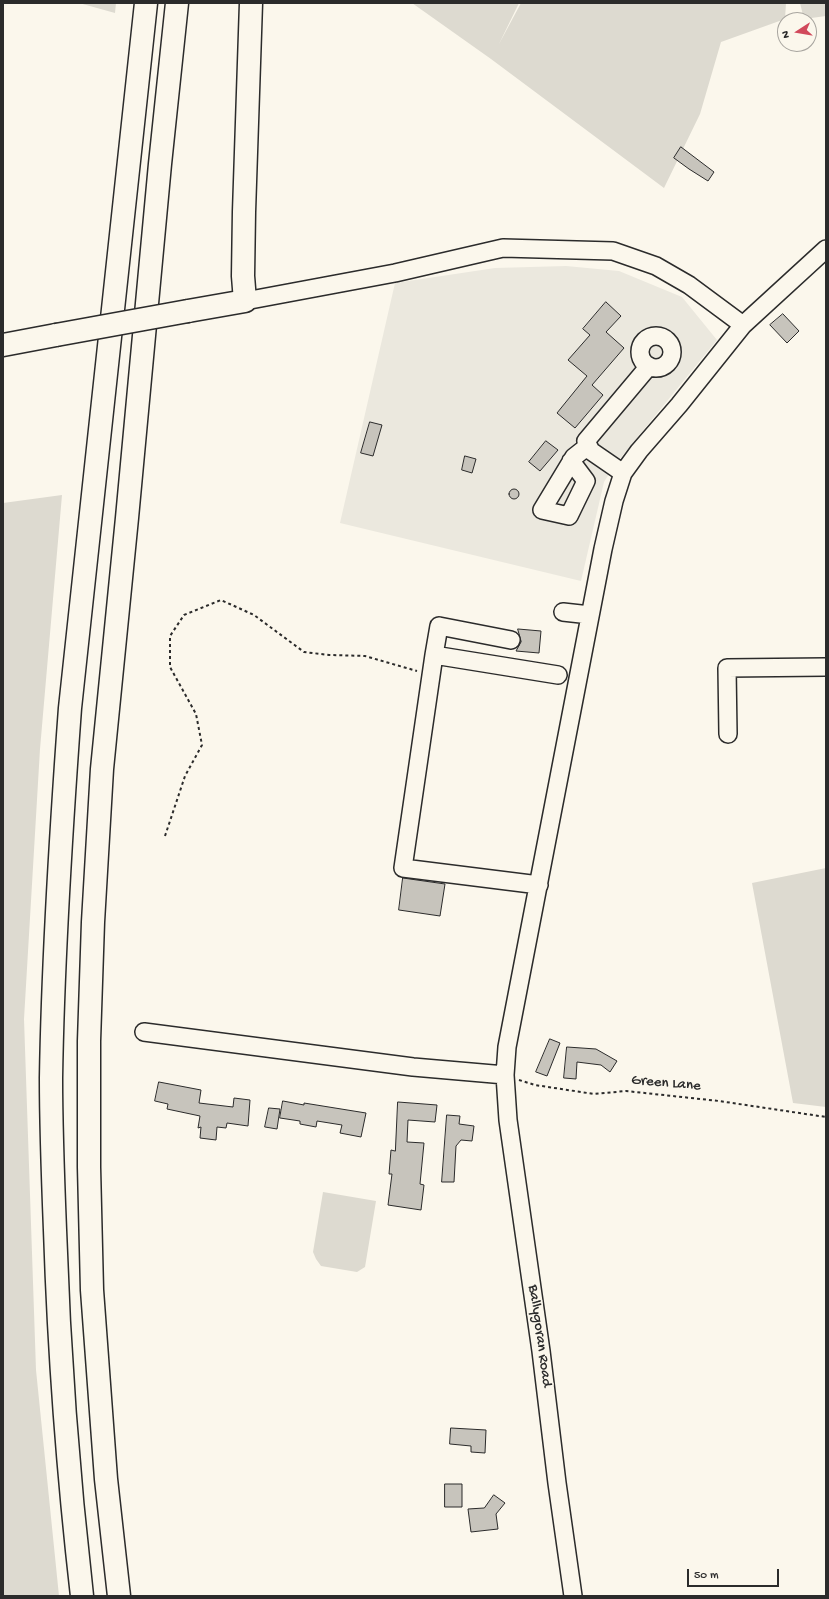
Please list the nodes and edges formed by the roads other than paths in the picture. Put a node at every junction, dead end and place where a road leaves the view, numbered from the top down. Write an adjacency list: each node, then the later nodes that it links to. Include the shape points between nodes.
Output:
1 (146, 3): 22 (main road, via 70,708 55,942 51,1080 58,1314 73,1518)
2 (177, 3): 23 (main road, via 102,769 92,930 88,1057 92,1290 106,1479)
3 (252, 3): 5 (main road, via 244,212)
4 (826, 249): 6 (street, Ballygoran Road)
5 (245, 301): 6 (street, via 395,274 503,248 613,252 656,266 689,285); 7 (main road, bridge)
6 (743, 325): 11 (street, Ballygoran Road, via 679,405 638,451)
7 (3, 345)
8 (649, 366): 9 (street, via 586,441)
9 (588, 446): 10 (street); 11 (street, via 591,451)
10 (571, 461)
11 (623, 473): 13 (street, Ballygoran Road, via 614,501)
12 (562, 612): 13 (street)
13 (590, 615): 19 (street, Ballygoran Road)
14 (511, 640): 15 (street, via 439,626)
15 (434, 655): 17 (street); 19 (street, via 403,868)
16 (826, 668): 18 (street, via 727,668)
17 (558, 675)
18 (728, 734)
19 (539, 885): 21 (street, Ballygoran Road)
20 (144, 1032): 21 (street, via 413,1067)
21 (505, 1075): 24 (street, Ballygoran Road, via 509,1126)
22 (82, 1596)
23 (119, 1596)
24 (573, 1596)

